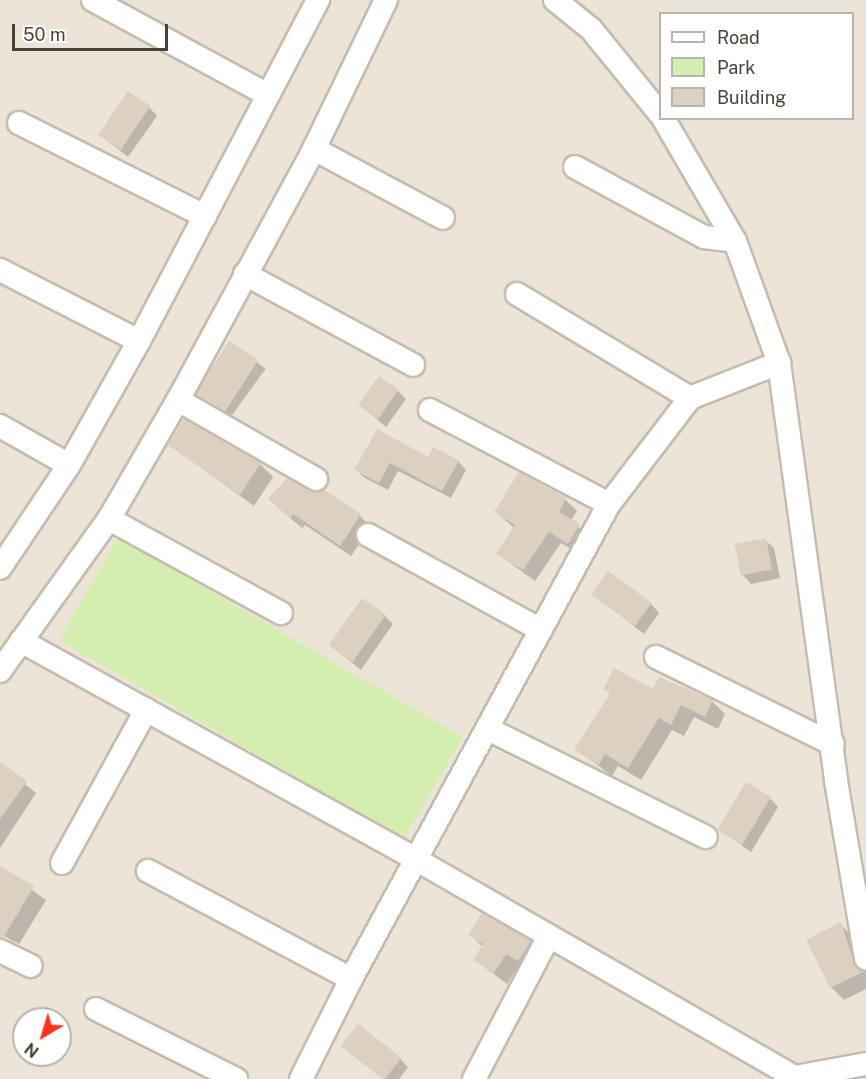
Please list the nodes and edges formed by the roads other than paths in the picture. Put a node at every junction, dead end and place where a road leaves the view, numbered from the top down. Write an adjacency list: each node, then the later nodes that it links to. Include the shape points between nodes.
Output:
1 (93, 0): 5 (street)
2 (318, 0): 5 (street)
3 (386, 0): 9 (street)
4 (555, 0): 6 (street, via 591,30)
5 (268, 95): 11 (street)
6 (659, 113)
7 (664, 120): 13 (street)
8 (19, 123): 11 (street)
9 (314, 148): 12 (street); 15 (street)
10 (575, 167): 13 (street, via 704,237)
11 (205, 216): 17 (street)
12 (443, 218)
13 (735, 241): 18 (street)
14 (0, 270): 17 (street)
15 (245, 274): 19 (street); 21 (street)
16 (517, 294): 20 (street)
17 (139, 341): 24 (street)
18 (779, 363): 20 (street); 37 (street)
19 (413, 365)
20 (690, 398): 26 (street)
21 (178, 400): 25 (street); 27 (street)
22 (430, 410): 26 (street)
23 (0, 426): 24 (street)
24 (69, 465): 29 (street)
25 (316, 479)
26 (609, 504): 31 (street)
27 (109, 519): 30 (street); 32 (street)
28 (368, 535): 31 (street)
29 (0, 567)
30 (281, 613)
31 (541, 630): 36 (street)
32 (21, 640): 34 (street); 35 (street)
33 (656, 657): 37 (street)
34 (0, 671)
35 (146, 710): 39 (street); 40 (street)
36 (488, 729): 38 (street); 39 (street)
37 (833, 744): 44 (street)
38 (706, 837)
39 (417, 860): 42 (street); 46 (street)
40 (62, 863)
41 (148, 871): 46 (street)
42 (549, 938): 49 (street); 52 (street)
43 (0, 951): 45 (street)
44 (866, 958)
45 (31, 966)
46 (351, 979): 51 (street)
47 (96, 1009): 50 (street)
48 (866, 1064): 49 (street)
49 (794, 1078)
50 (236, 1079)
51 (301, 1079)
52 (474, 1079)

